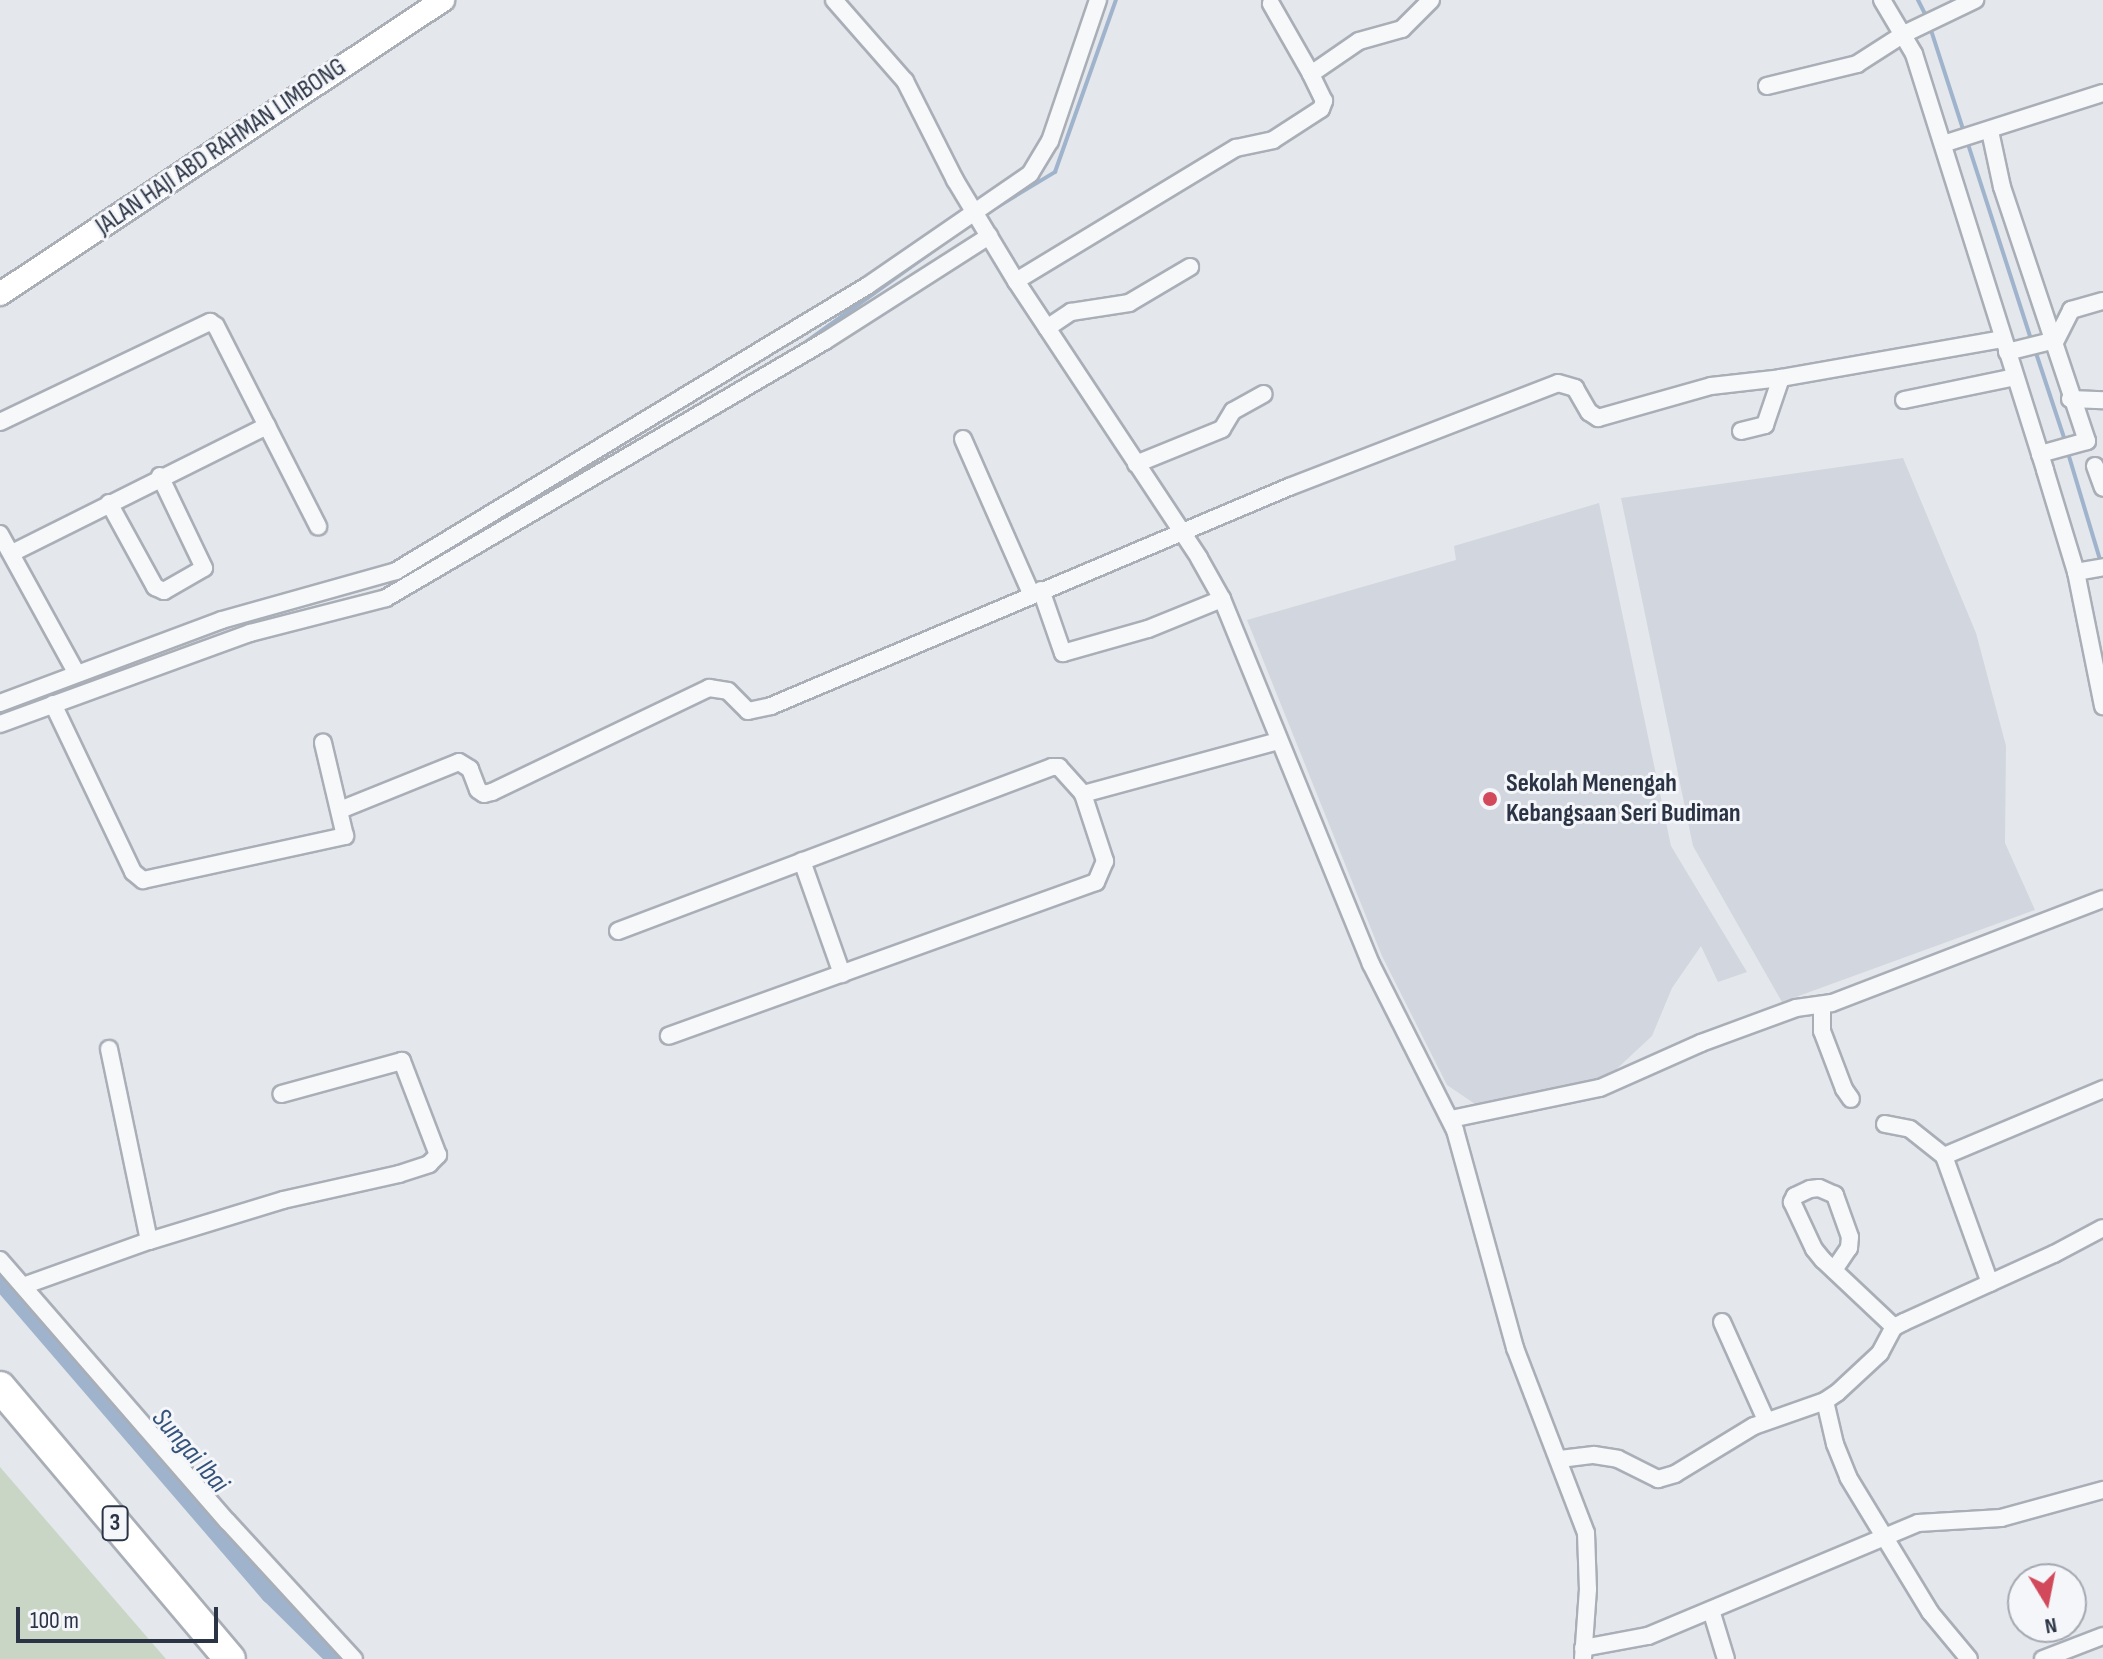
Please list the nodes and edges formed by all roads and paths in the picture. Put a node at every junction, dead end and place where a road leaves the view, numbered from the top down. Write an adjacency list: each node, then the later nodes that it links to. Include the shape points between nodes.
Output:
1 (443, 0): 18 (street, JALAN HAJI ABD RAHMAN LIMBONG)
2 (834, 0): 14 (street, via 905,81)
3 (1098, 0): 14 (street, via 1050,141 1030,174)
4 (1431, 0): 9 (street, via 1402,29 1359,41)
5 (1882, 0): 8 (street)
6 (1975, 0): 8 (street)
7 (1271, 4): 9 (street)
8 (1912, 30): 10 (street, via 1857,64); 13 (street)
9 (1311, 74): 17 (street, via 1324,101 1321,109 1273,140 1236,148)
10 (1767, 86)
11 (2103, 93): 12 (street)
12 (1985, 132): 13 (street); 21 (street)
13 (1949, 142): 22 (street)
14 (974, 212): 15 (street); 46 (street, via 797,330 396,571 222,620)
15 (989, 236): 17 (street); 48 (street, via 825,341 386,598 250,633)
16 (1190, 267): 20 (street, via 1129,303 1071,312)
17 (1016, 281): 20 (street)
18 (0, 294)
19 (2103, 301): 21 (street, via 2071,310)
20 (1047, 328): 34 (street)
21 (2051, 341): 22 (street); 26 (street)
22 (2010, 347): 23 (street); 24 (street)
23 (2015, 377): 27 (street); 33 (street)
24 (1781, 378): 31 (street, via 1765,425); 40 (street, via 1711,386 1598,418 1575,388 1558,383)
25 (1264, 394): 34 (street, via 1233,411 1222,429)
26 (2070, 399): 28 (street); 33 (street, via 2087,441)
27 (1904, 400)
28 (2103, 400)
29 (0, 422): 30 (street, via 210,322)
30 (267, 426): 36 (street); 39 (street)
31 (1741, 431)
32 (963, 439): 44 (street)
33 (2044, 453): 43 (street)
34 (1136, 464): 40 (street)
35 (2095, 466): 37 (street)
36 (160, 476): 38 (street); 38 (street, via 204,562 202,572 159,591)
37 (2103, 488)
38 (109, 503): 42 (street)
39 (318, 526)
40 (1181, 532): 44 (street); 45 (street)
41 (0, 534): 42 (street)
42 (12, 553): 46 (street)
43 (2089, 570): 49 (street)
44 (1036, 591): 45 (street, via 1063,653 1148,629); 54 (street, via 771,706 748,711 728,691 709,688 492,792 478,790 470,769 459,762)
45 (1222, 599): 51 (street)
46 (76, 672): 47 (street)
47 (0, 703)
48 (53, 704): 50 (street); 54 (street, via 137,878 339,840 346,830)
49 (2103, 706)
50 (0, 724)
51 (1278, 741): 53 (street); 65 (street, via 1382,989)
52 (323, 743): 54 (street)
53 (1083, 794): 55 (street, via 1059,767 1052,767); 58 (street, via 1105,861 1096,882)
54 (340, 810)
55 (802, 861): 57 (street); 58 (street)
56 (2103, 899): 59 (street)
57 (618, 931)
58 (842, 974): 60 (street)
59 (1822, 1005): 64 (street, via 1822,1031); 65 (street, via 1796,1008 1701,1043 1600,1088)
60 (669, 1036)
61 (109, 1049): 69 (street)
62 (2103, 1089): 67 (street)
63 (281, 1094): 69 (street, via 402,1061 438,1155 429,1164 399,1174 283,1200)
64 (1851, 1099)
65 (1451, 1119): 80 (street, via 1515,1348)
66 (1885, 1124): 67 (street, via 1910,1129)
67 (1944, 1156): 72 (street)
68 (2103, 1228): 72 (street)
69 (149, 1241): 73 (street)
70 (0, 1260): 73 (street)
71 (1834, 1270): 71 (street, via 1814,1249 1793,1207 1795,1196 1810,1189 1835,1195 1846,1225 1849,1248); 75 (street)
72 (1990, 1283): 75 (street)
73 (23, 1286): 88 (street)
74 (1722, 1322): 79 (street)
75 (1894, 1327): 77 (street, via 1880,1353)
76 (0, 1387): 87 (highway, 3)
77 (1825, 1401): 79 (street); 82 (street, via 1841,1462)
78 (0, 1415): 86 (highway, 3)
79 (1766, 1420): 80 (street, via 1658,1479 1618,1459)
80 (1560, 1459): 85 (street, via 1586,1533)
81 (2103, 1490): 82 (street, via 2001,1518 1927,1521)
82 (1885, 1540): 83 (street); 90 (street, via 1930,1612)
83 (1711, 1610): 85 (street); 89 (street)
84 (2103, 1636): 91 (street)
85 (1583, 1654)
86 (204, 1659)
87 (230, 1659)
88 (354, 1659)
89 (1726, 1659)
90 (1969, 1659)
91 (2043, 1659)

